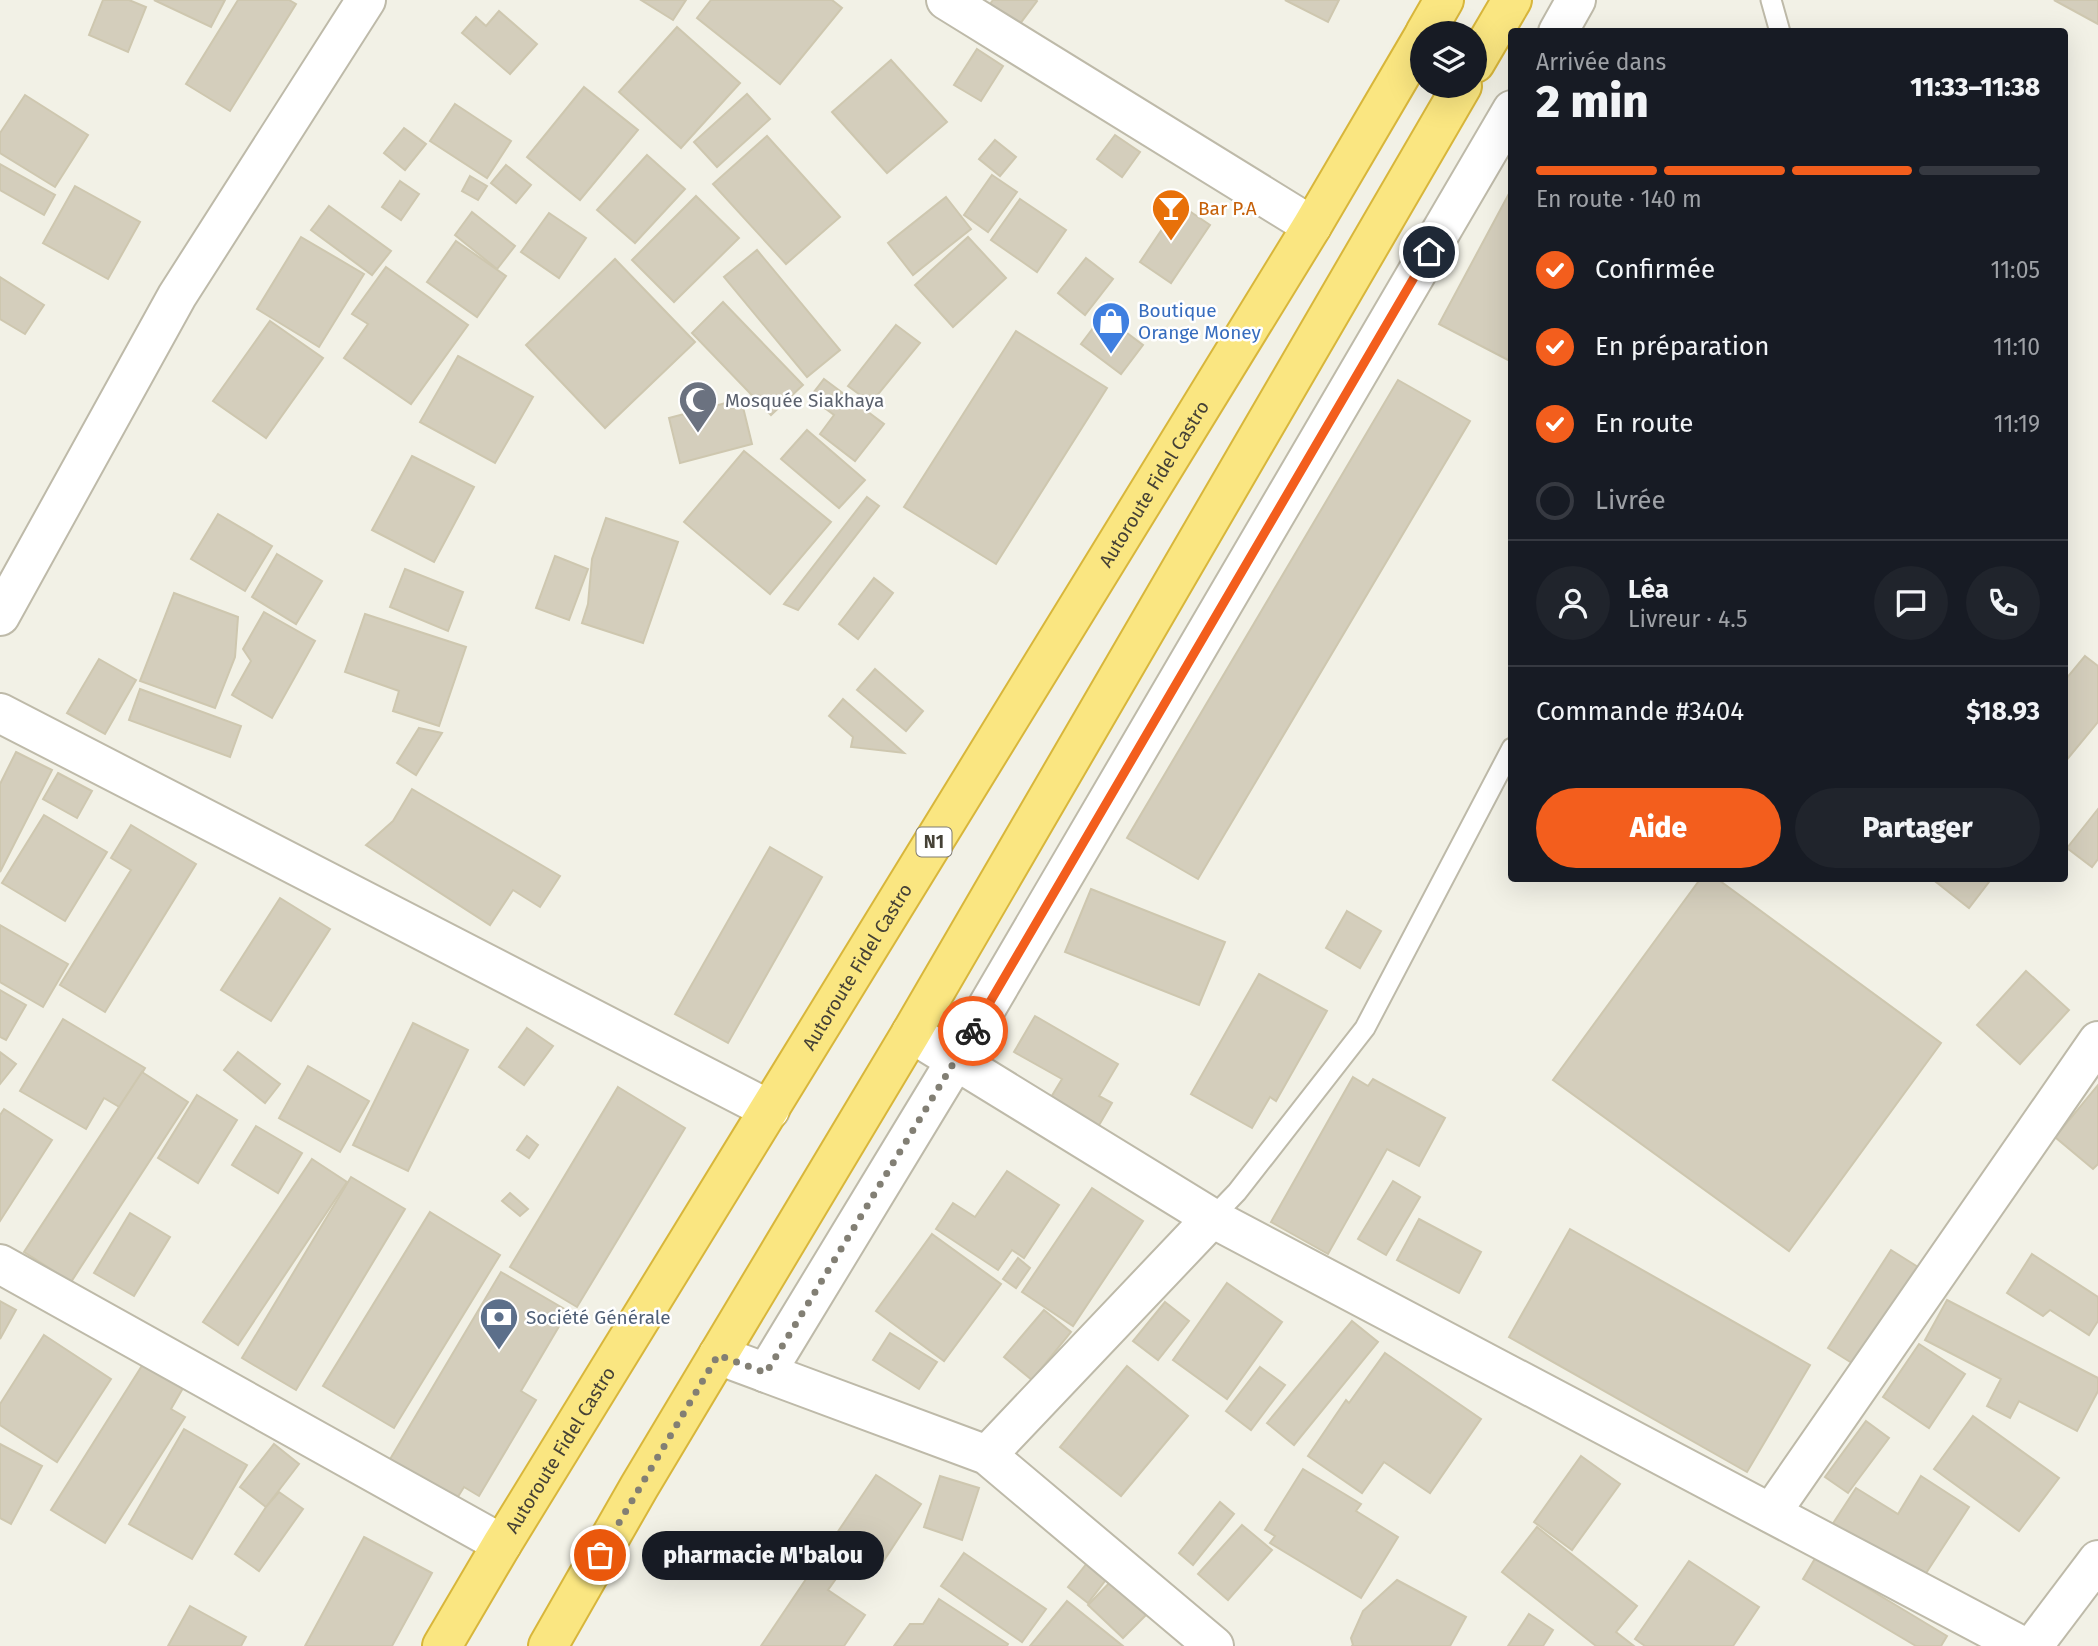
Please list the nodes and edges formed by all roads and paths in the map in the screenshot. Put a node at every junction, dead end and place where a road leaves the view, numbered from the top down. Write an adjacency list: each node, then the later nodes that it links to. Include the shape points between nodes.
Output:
1 (366, 0): 15 (street, via 177,296)
2 (946, 0): 14 (street)
3 (1444, 0): 7 (highway, Autoroute Fidel Castro / N1)
4 (1512, 0): 10 (highway)
5 (1576, 0): 8 (street)
6 (1771, 0): 9 (lane)
7 (1432, 21)
8 (1560, 28)
9 (1779, 28)
10 (1487, 43)
11 (1410, 59): 14 (highway, Autoroute Fidel Castro / N1)
12 (1455, 98): 18 (highway)
13 (1508, 117): 20 (street)
14 (1312, 226): 21 (highway, Autoroute Fidel Castro / N1)
15 (0, 615)
16 (0, 713): 21 (street)
17 (1508, 756): 22 (lane, via 1365,1028)
18 (911, 1033): 20 (street); 24 (highway)
19 (2098, 1041): 27 (street)
20 (956, 1060): 22 (street); 25 (street)
21 (770, 1110): 28 (highway, Autoroute Fidel Castro / N1)
22 (1212, 1218): 26 (street); 27 (street)
23 (0, 1264): 28 (street)
24 (718, 1355): 25 (street); 31 (highway)
25 (766, 1373): 26 (street)
26 (987, 1455): 32 (street)
27 (1771, 1513): 33 (street)
28 (502, 1544): 30 (highway, Autoroute Fidel Castro / N1)
29 (2098, 1560): 34 (street)
30 (442, 1646)
31 (548, 1646)
32 (1214, 1646)
33 (2022, 1646)
34 (2033, 1646)

